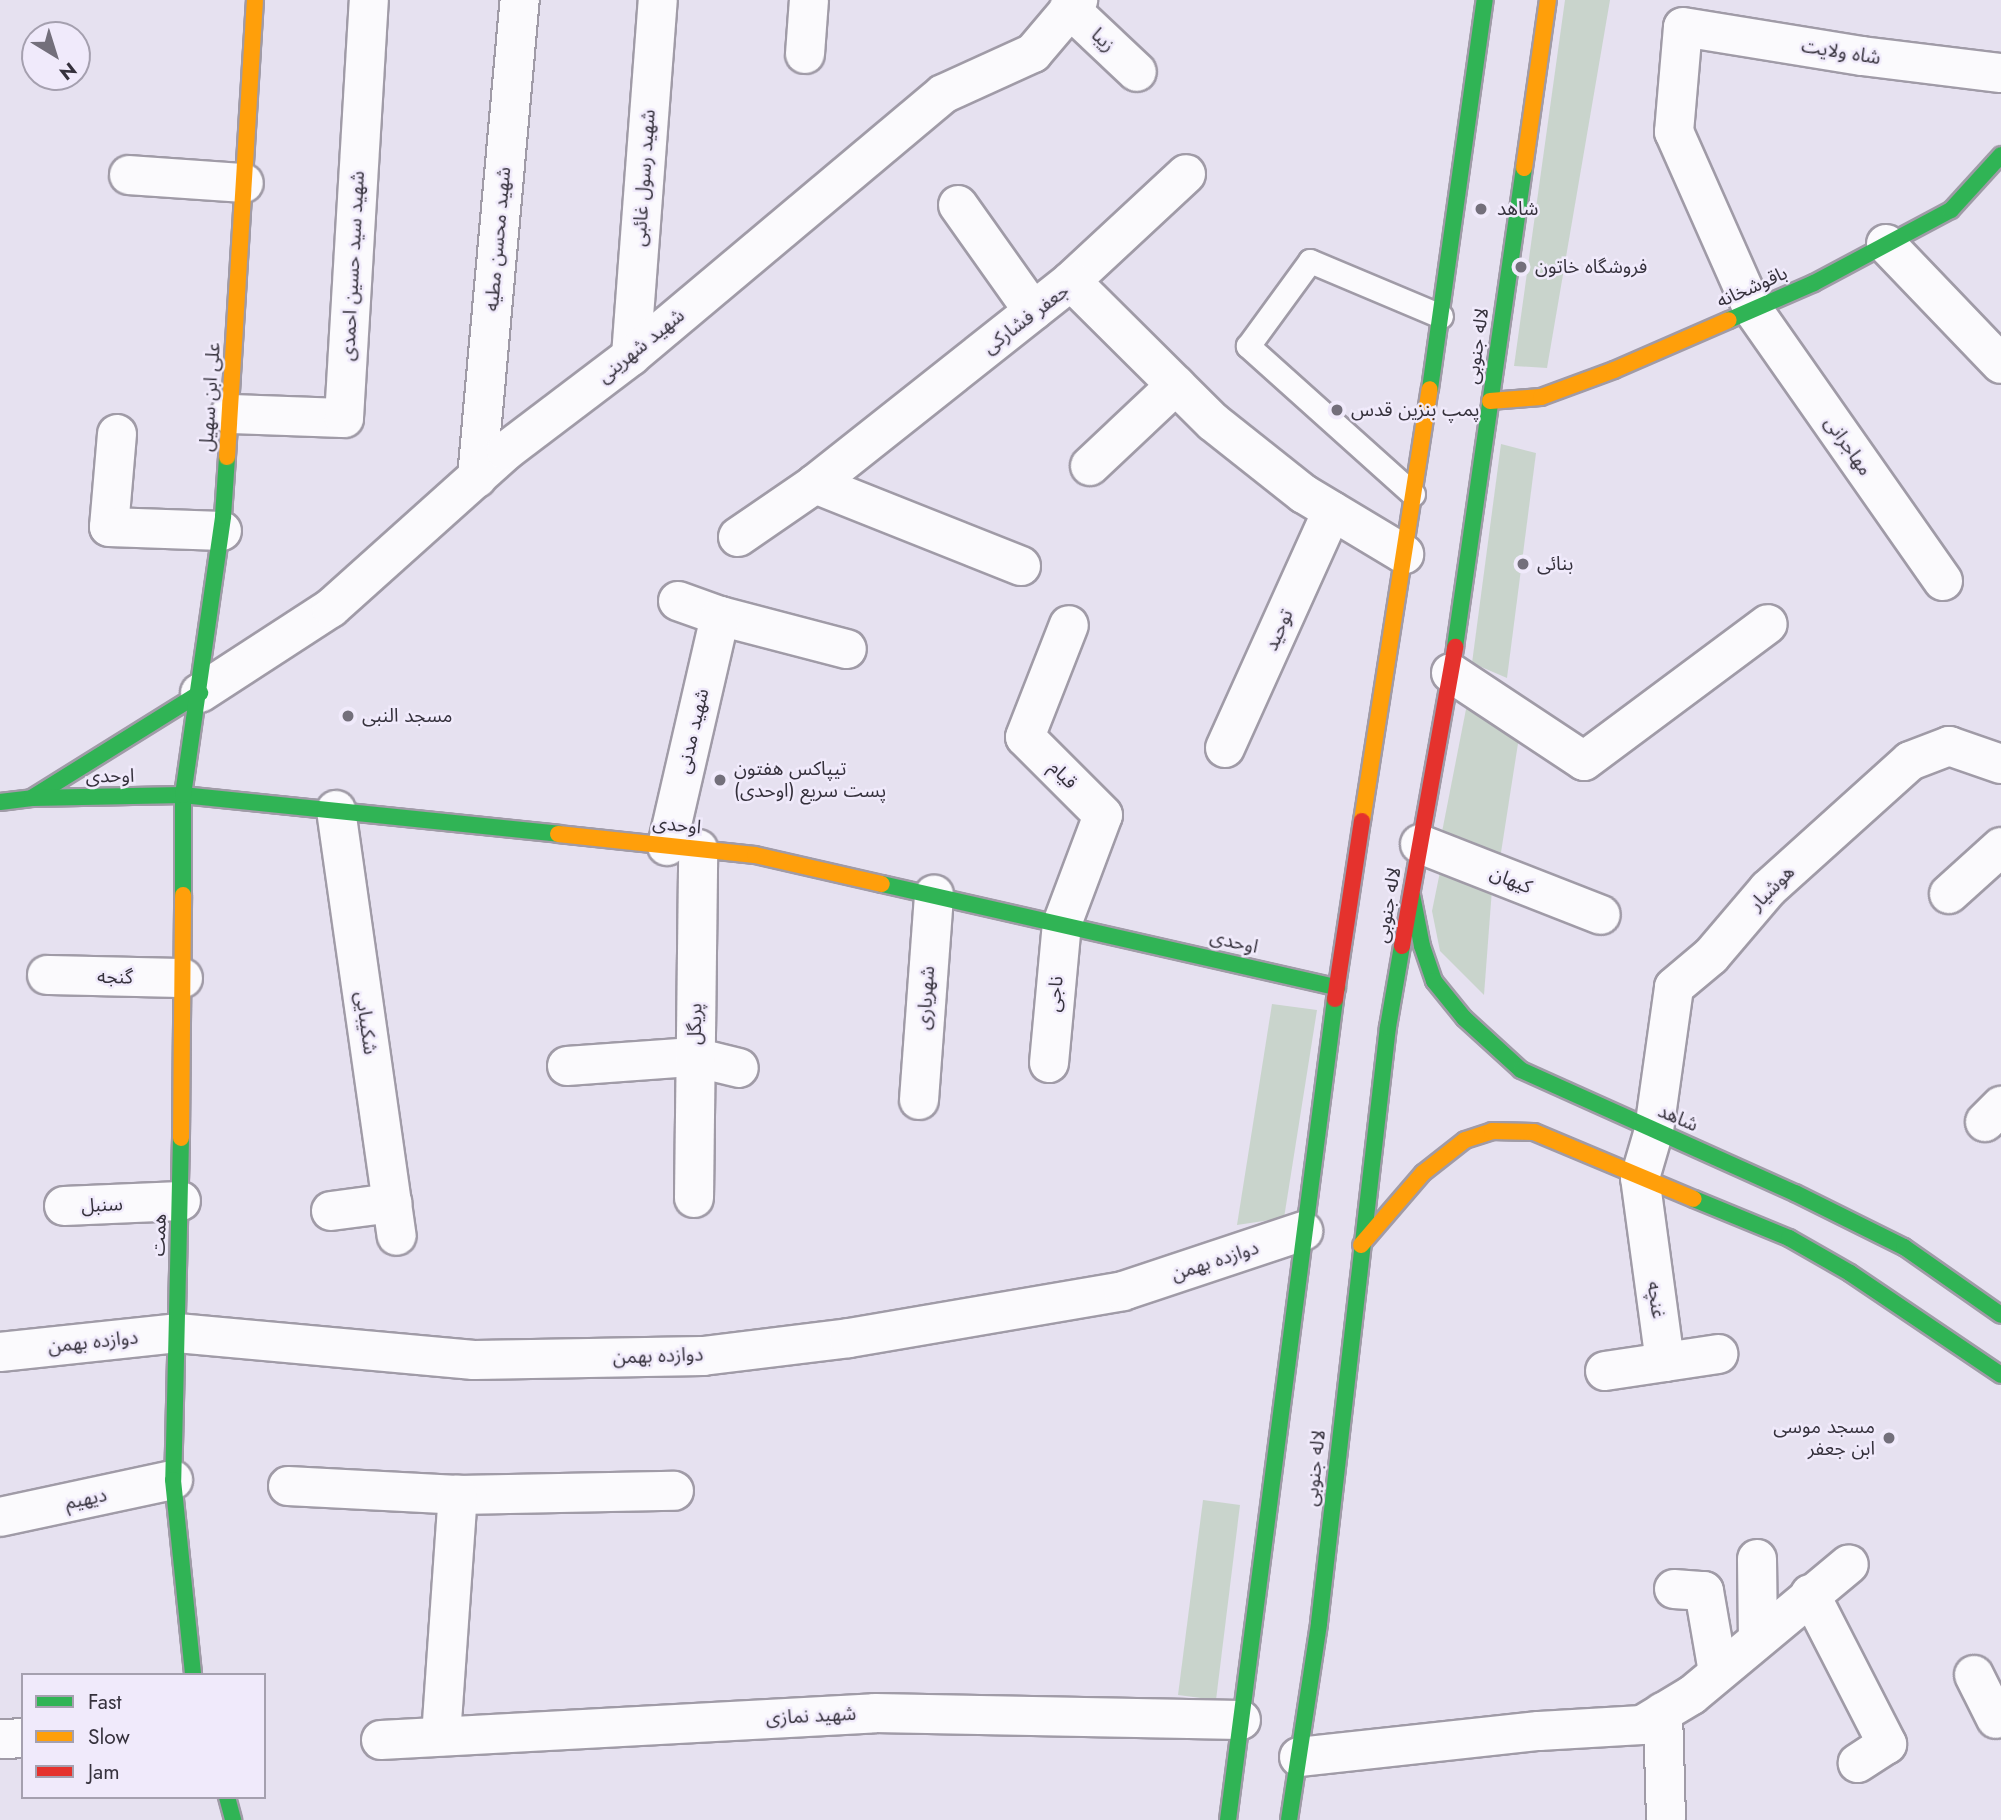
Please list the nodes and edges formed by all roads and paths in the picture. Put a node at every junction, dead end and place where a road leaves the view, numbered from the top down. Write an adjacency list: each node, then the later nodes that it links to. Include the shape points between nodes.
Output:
1 (255, 0): 16 (main road, علی ابن سهیل)
2 (369, 0): 27 (street, شهید سید حسین احمدی, via 344,418)
3 (520, 0): 30 (street, شهید محسن مطیه)
4 (658, 0): 23 (street, شهید رسول غائبی)
5 (809, 0): 10 (street)
6 (1485, 0): 22 (main road, لاله جنوبی)
7 (1548, 0): 26 (main road, لاله جنوبی)
8 (1073, 4): 11 (street, زیبا); 23 (street, شهید شهرینی, via 1033,53 943,94)
9 (1683, 27): 12 (street, شاه ولایت, via 1862,57); 20 (street, مهاجرانی, via 1674,132)
10 (805, 54)
11 (1137, 72)
12 (2001, 74)
13 (2001, 155): 18 (main road, باقوشخانه, via 1951,210)
14 (1186, 174): 19 (street)
15 (129, 175): 16 (street)
16 (244, 183): 27 (main road, علی ابن سهیل)
17 (958, 205): 21 (street)
18 (1886, 244): 20 (main road, باقوشخانه); 24 (street)
19 (1070, 281): 21 (street, جعفر فشارکی); 25 (street, جعفر فشارکی)
20 (1753, 310): 26 (main road, باقوشخانه, via 1541,397); 38 (street, مهاجرانی)
21 (1033, 311): 31 (street, جعفر فشارکی)
22 (1441, 316): 32 (main road, لاله جنوبی); 32 (lane, via 1310,261 1248,346)
23 (631, 355): 30 (street, شهید شهرینی)
24 (2001, 364)
25 (1176, 385): 29 (street); 33 (street, جعفر فشارکی, via 1213,422)
26 (1490, 401): 44 (main road, لاله جنوبی)
27 (230, 414): 34 (main road, علی ابن سهیل)
28 (117, 434): 34 (street, via 109,527)
29 (1090, 466)
30 (477, 478): 45 (street, شهید شهرینی, via 331,608)
31 (816, 484): 35 (street, جعفر فشارکی); 37 (street)
32 (1413, 494): 36 (main road, لاله جنوبی)
33 (1332, 511): 36 (street, جعفر فشارکی); 46 (street, توحید)
34 (222, 531): 45 (main road, علی ابن سهیل)
35 (738, 537)
36 (1404, 554): 62 (main road, لاله جنوبی)
37 (1021, 566)
38 (1942, 582)
39 (678, 601): 40 (street)
40 (720, 616): 43 (street); 53 (street, شهید مدنی)
41 (1768, 624): 44 (street, via 1584,761)
42 (1069, 625): 59 (street, قیام, via 1025,737 1103,816)
43 (848, 649)
44 (1451, 673): 52 (main road, لاله جنوبی)
45 (200, 692): 48 (main road, علی ابن سهیل); 49 (main road)
46 (1225, 748)
47 (2001, 764): 68 (street, هوشیار, via 1949,746 1910,761 1768,889 1711,956 1674,987)
48 (183, 795): 49 (main road, اوحدی); 51 (main road, اوحدی); 61 (main road, همت)
49 (32, 799): 50 (main road, اوحدی)
50 (0, 802)
51 (336, 810): 53 (main road, اوحدی); 73 (street, شکیبایی, via 394,1219)
52 (1420, 844): 55 (main road, لاله جنوبی); 58 (street, کیهان)
53 (682, 847): 57 (main road, اوحدی, via 755,855); 63 (street, پریگل)
54 (2001, 847): 56 (street)
55 (1412, 894): 68 (main road, شاهد, via 1434,981 1464,1018 1521,1070); 75 (main road, لاله جنوبی, via 1388,1027)
56 (1949, 894)
57 (934, 895): 59 (main road, اوحدی); 67 (street, شهریاری)
58 (1601, 915)
59 (1062, 924): 62 (main road, اوحدی); 64 (street, ناجی)
60 (47, 975): 61 (street, گنجه)
61 (183, 978): 71 (main road, همت)
62 (1336, 986): 74 (main road, لاله جنوبی)
63 (694, 1057): 65 (street); 66 (street); 70 (street, پریگل, via 708,1124)
64 (1049, 1063)
65 (566, 1066)
66 (739, 1068)
67 (919, 1100)
68 (1654, 1130): 69 (street, هوشیار); 76 (main road, شاهد, via 1903,1247)
69 (1640, 1178): 75 (main road, via 1534,1132 1492,1131 1465,1140 1423,1173); 81 (street, غنچه); 83 (main road, via 1789,1238 1850,1273)
70 (694, 1198)
71 (181, 1201): 72 (street, سنبل); 78 (main road, همت)
72 (64, 1206)
73 (331, 1211)
74 (1303, 1231): 78 (street, دوازده بهمن, via 1124,1291 849,1338 703,1356 474,1360); 97 (main road, لاله جنوبی)
75 (1361, 1245): 102 (main road, لاله جنوبی, via 1319,1623)
76 (1986, 1296): 77 (main road, شاهد)
77 (2001, 1315)
78 (177, 1332): 79 (street, دوازده بهمن); 84 (main road, همت)
79 (0, 1352)
80 (1718, 1354): 81 (street)
81 (1665, 1362): 82 (street)
82 (1605, 1371)
83 (2001, 1375)
84 (173, 1479): 88 (street, دیهیم); 95 (main road, همت)
85 (288, 1486): 87 (street)
86 (674, 1491): 87 (street)
87 (458, 1494): 98 (street)
88 (0, 1517)
89 (1757, 1559): 93 (street)
90 (1849, 1564): 92 (street)
91 (1674, 1589): 94 (street, via 1704,1591)
92 (1810, 1594): 93 (street); 103 (street, via 1887,1744)
93 (1758, 1638): 94 (street)
94 (1718, 1672): 96 (street)
95 (193, 1673)
96 (1664, 1712): 102 (street, via 1642,1725 1539,1731); 105 (street)
97 (1241, 1720): 98 (street, شهید نمازی, via 875,1713); 107 (main road, لاله جنوبی)
98 (441, 1736): 101 (street, شهید نمازی)
99 (21, 1738): 100 (street)
100 (0, 1739)
101 (381, 1740)
102 (1299, 1757): 108 (main road, لاله جنوبی)
103 (1858, 1763)
104 (228, 1799): 106 (main road)
105 (1666, 1819)
106 (233, 1820)
107 (1228, 1820)
108 (1289, 1820)

